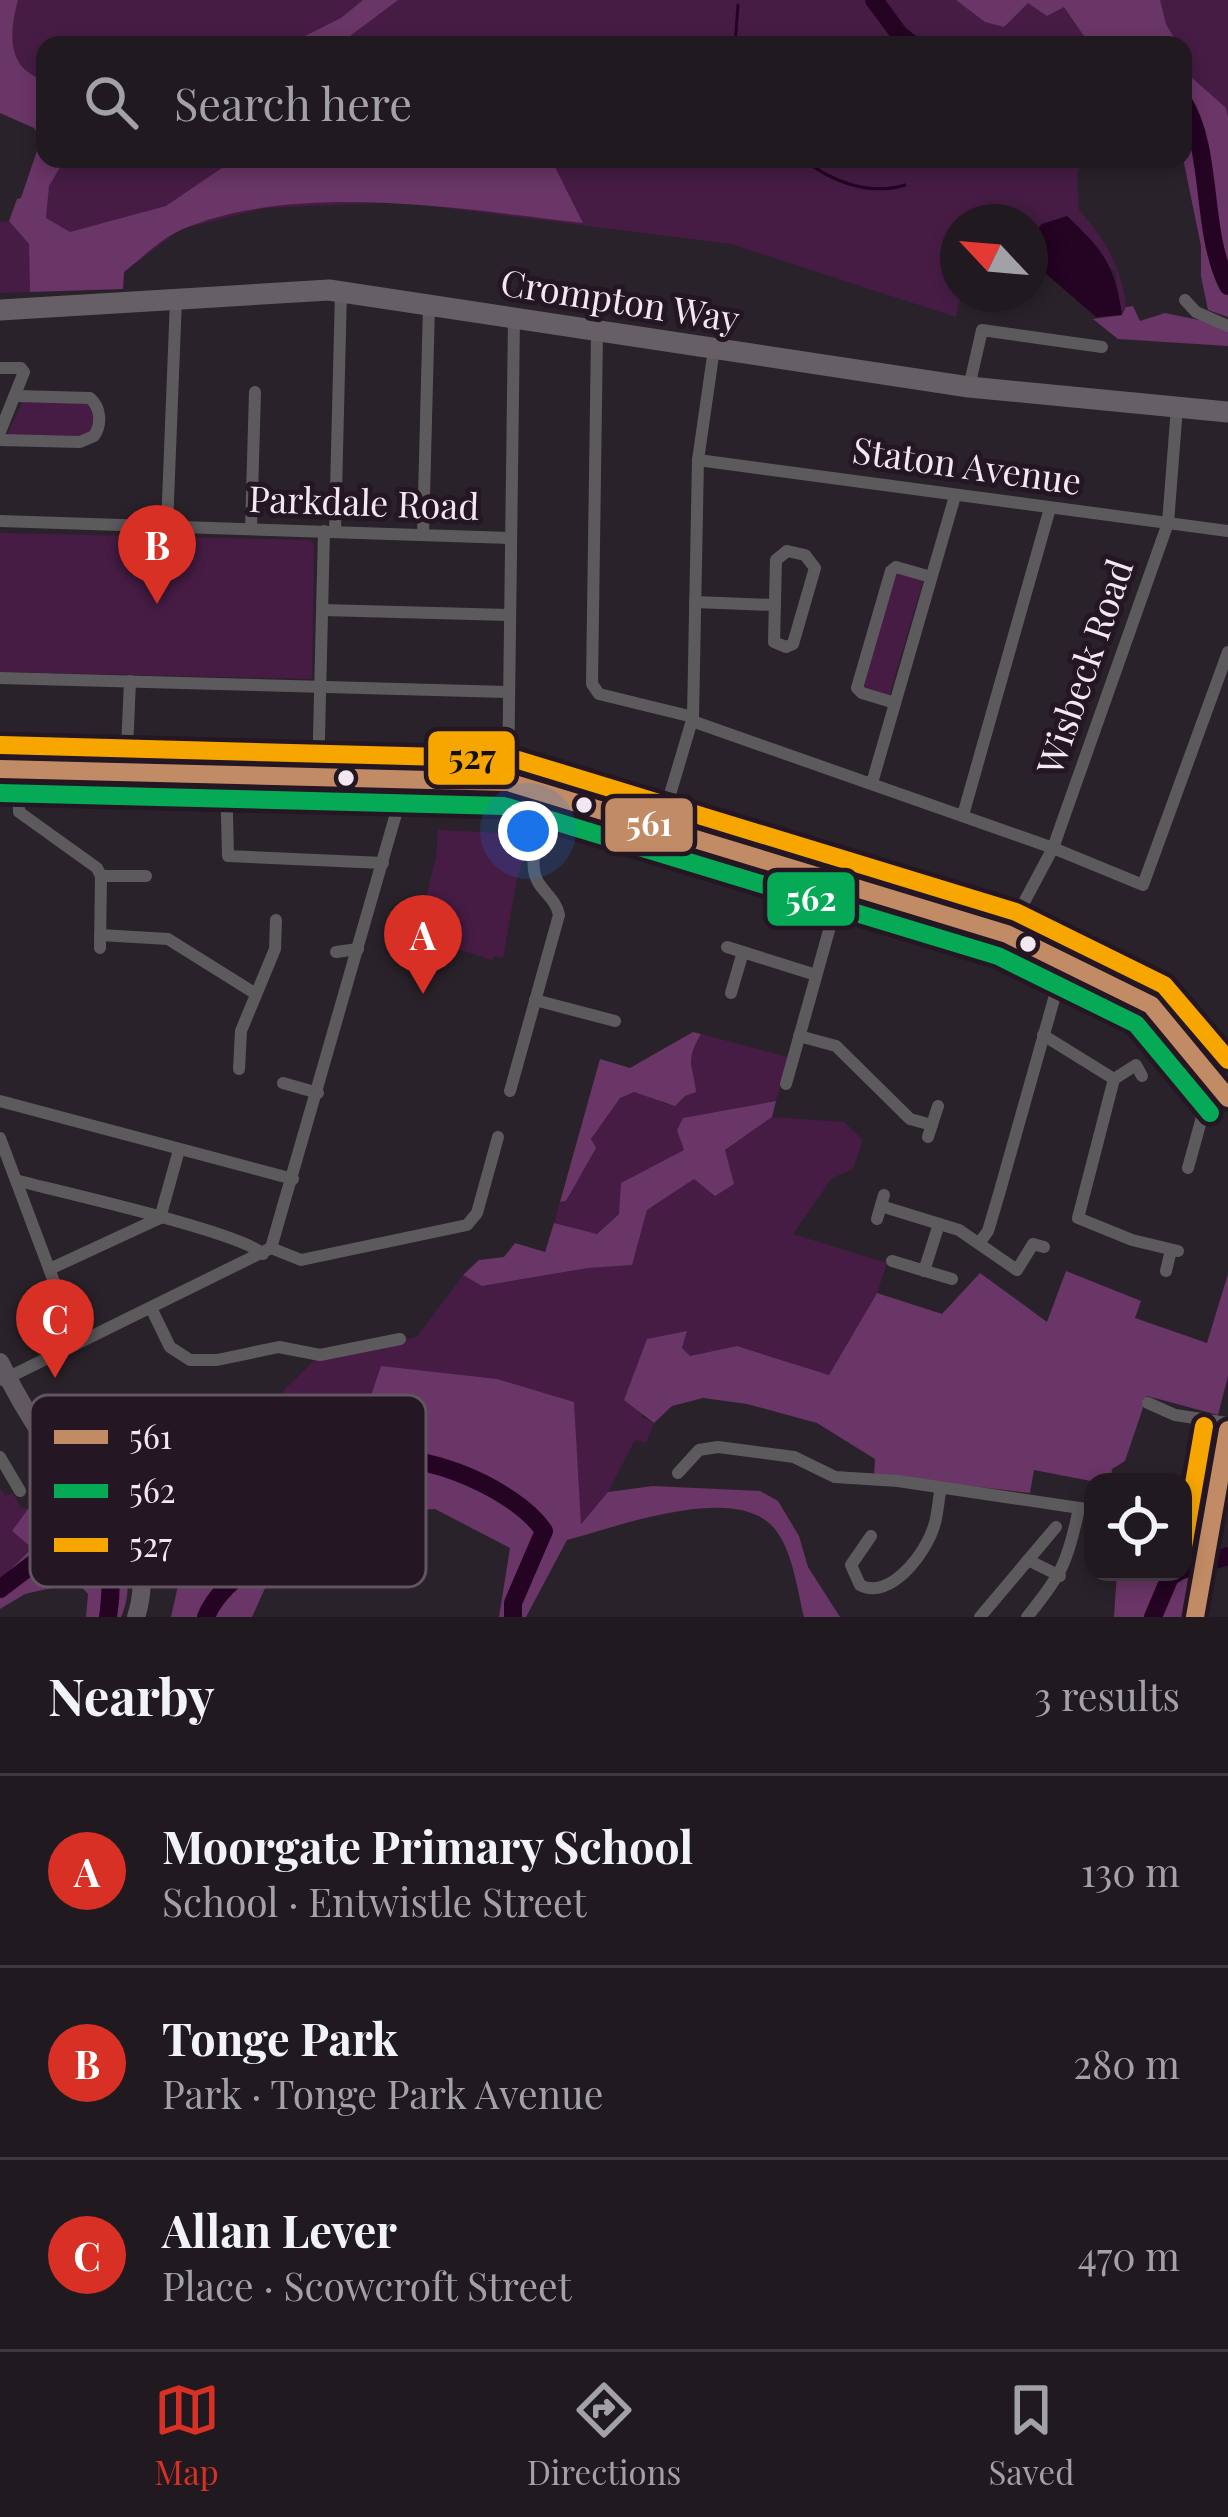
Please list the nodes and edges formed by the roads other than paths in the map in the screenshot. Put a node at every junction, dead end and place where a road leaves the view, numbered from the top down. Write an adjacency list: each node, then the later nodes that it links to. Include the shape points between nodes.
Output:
1 (341, 291): 2 (highway, Crompton Way); 4 (highway, Crompton Way); 25 (street)
2 (176, 299): 5 (highway, Crompton Way); 23 (street)
3 (1184, 299): 7 (street)
4 (429, 305): 6 (highway, Crompton Way); 27 (street)
5 (0, 310)
6 (514, 319): 8 (highway, Crompton Way); 28 (street)
7 (1228, 326)
8 (597, 334): 10 (highway, Crompton Way); 40 (street, via 592,685 599,694)
9 (1102, 347): 12 (street, via 982,330)
10 (713, 349): 12 (highway, Crompton Way); 18 (street)
11 (0, 368): 14 (street, via 24,372)
12 (969, 387): 15 (highway, Crompton Way)
13 (255, 392): 24 (street)
14 (16, 396): 17 (street); 17 (street, via 90,398 98,430 80,442)
15 (1177, 407): 16 (highway, Crompton Way); 22 (street, Wisbeck Road)
16 (1228, 412)
17 (0, 435)
18 (698, 460): 19 (street, Staton Avenue); 30 (street)
19 (956, 496): 20 (street, Staton Avenue); 29 (street)
20 (1050, 508): 22 (street, Staton Avenue); 49 (street)
21 (0, 521): 23 (street, Parkdale Road)
22 (1168, 523): 26 (street, Staton Avenue); 51 (street, Wisbeck Road)
23 (167, 526): 24 (street, Parkdale Road)
24 (251, 529): 25 (street, Parkdale Road)
25 (329, 532): 27 (street, Parkdale Road); 32 (street)
26 (1228, 532)
27 (423, 535): 28 (street, Parkdale Road)
28 (510, 538): 33 (street)
29 (931, 577): 39 (street); 39 (street, via 891,571 857,688)
30 (695, 602): 31 (street); 40 (street)
31 (773, 605): 31 (street, via 776,560 787,551 805,555 815,568 786,647 774,641)
32 (323, 610): 33 (street); 37 (street)
33 (508, 615): 38 (street)
34 (1228, 652): 51 (street, via 1143,885)
35 (0, 678): 36 (street)
36 (130, 681): 37 (street); 42 (street)
37 (320, 686): 38 (street); 44 (street)
38 (507, 692): 46 (street)
39 (895, 703): 47 (street)
40 (692, 719): 47 (street); 50 (street)
41 (9, 769): 42 (main road); 53 (street, via 19,812)
42 (126, 772): 43 (main road)
43 (226, 776): 44 (main road); 52 (street, via 231,857)
44 (318, 778): 45 (main road)
45 (406, 779): 46 (main road); 52 (street)
46 (508, 782): 48 (main road)
47 (872, 783): 49 (street)
48 (554, 795): 50 (main road); 66 (street, via 533,863 559,915)
49 (962, 815): 51 (street)
50 (661, 828): 55 (main road)
51 (1053, 848): 57 (street, Wisbeck Road)
52 (383, 863): 59 (street)
53 (101, 876): 54 (street); 65 (street, via 100,941 168,939)
54 (146, 876)
55 (842, 884): 57 (main road); 63 (street)
56 (276, 920): 65 (street)
57 (1007, 934): 62 (main road)
58 (727, 947): 61 (street)
59 (358, 949): 60 (street); 76 (street)
60 (336, 952)
61 (743, 952): 63 (street); 64 (street)
62 (1065, 960): 68 (street); 77 (main road, via 1151,1006)
63 (816, 975): 69 (street)
64 (731, 993)
65 (256, 994): 70 (street)
66 (535, 1000): 67 (street); 75 (street)
67 (615, 1021)
68 (1043, 1035): 72 (street); 92 (street)
69 (799, 1036): 74 (street); 79 (street, via 836,1046 930,1131)
70 (235, 1063)
71 (1142, 1076): 72 (street, via 1136,1065)
72 (1114, 1079): 99 (street, via 1078,1218 1174,1251)
73 (283, 1083): 76 (street)
74 (786, 1084)
75 (510, 1091)
76 (318, 1093): 87 (street)
77 (1225, 1095): 82 (street, via 1204,1110)
78 (0, 1101): 83 (street)
79 (938, 1106)
80 (498, 1137): 94 (street, via 467,1225 301,1260)
81 (0, 1138): 85 (street)
82 (1194, 1149): 84 (street); 86 (street)
83 (179, 1150): 87 (street); 90 (street)
84 (1209, 1153)
85 (6, 1167): 88 (street)
86 (1188, 1168)
87 (293, 1179): 94 (street)
88 (19, 1181): 90 (street); 96 (street)
89 (881, 1206): 91 (street)
90 (160, 1218): 94 (street); 96 (street)
91 (939, 1223): 92 (street); 97 (street)
92 (980, 1242): 98 (street)
93 (1044, 1247): 98 (street, via 1033,1244)
94 (267, 1251): 102 (street)
95 (892, 1261): 97 (street)
96 (52, 1268): 104 (street)
97 (924, 1270): 100 (street)
98 (1017, 1270): 101 (street)
99 (1166, 1271)
100 (952, 1279)
101 (1015, 1287)
102 (151, 1308): 103 (street, via 170,1347 190,1360 279,1348 320,1355 382,1336); 104 (street)
103 (400, 1339)
104 (77, 1343): 105 (street)
105 (2, 1374): 107 (main road)
106 (1148, 1403): 108 (street)
107 (30, 1416)
108 (1228, 1427): 115 (main road)
109 (667, 1456): 112 (street, via 680,1470 699,1450 718,1447 794,1457 836,1477)
110 (0, 1457): 111 (street)
111 (14, 1487)
112 (940, 1488): 113 (street); 117 (street, via 934,1528 879,1590 860,1585 851,1565 855,1544)
113 (1084, 1509)
114 (1084, 1515): 119 (street)
115 (1217, 1516): 124 (main road)
116 (1056, 1527): 118 (street)
117 (871, 1536)
118 (1028, 1561): 119 (street); 122 (street)
119 (1060, 1576): 123 (street)
120 (141, 1587): 121 (main road)
121 (136, 1617)
122 (980, 1617)
123 (1027, 1617)
124 (1199, 1617)

